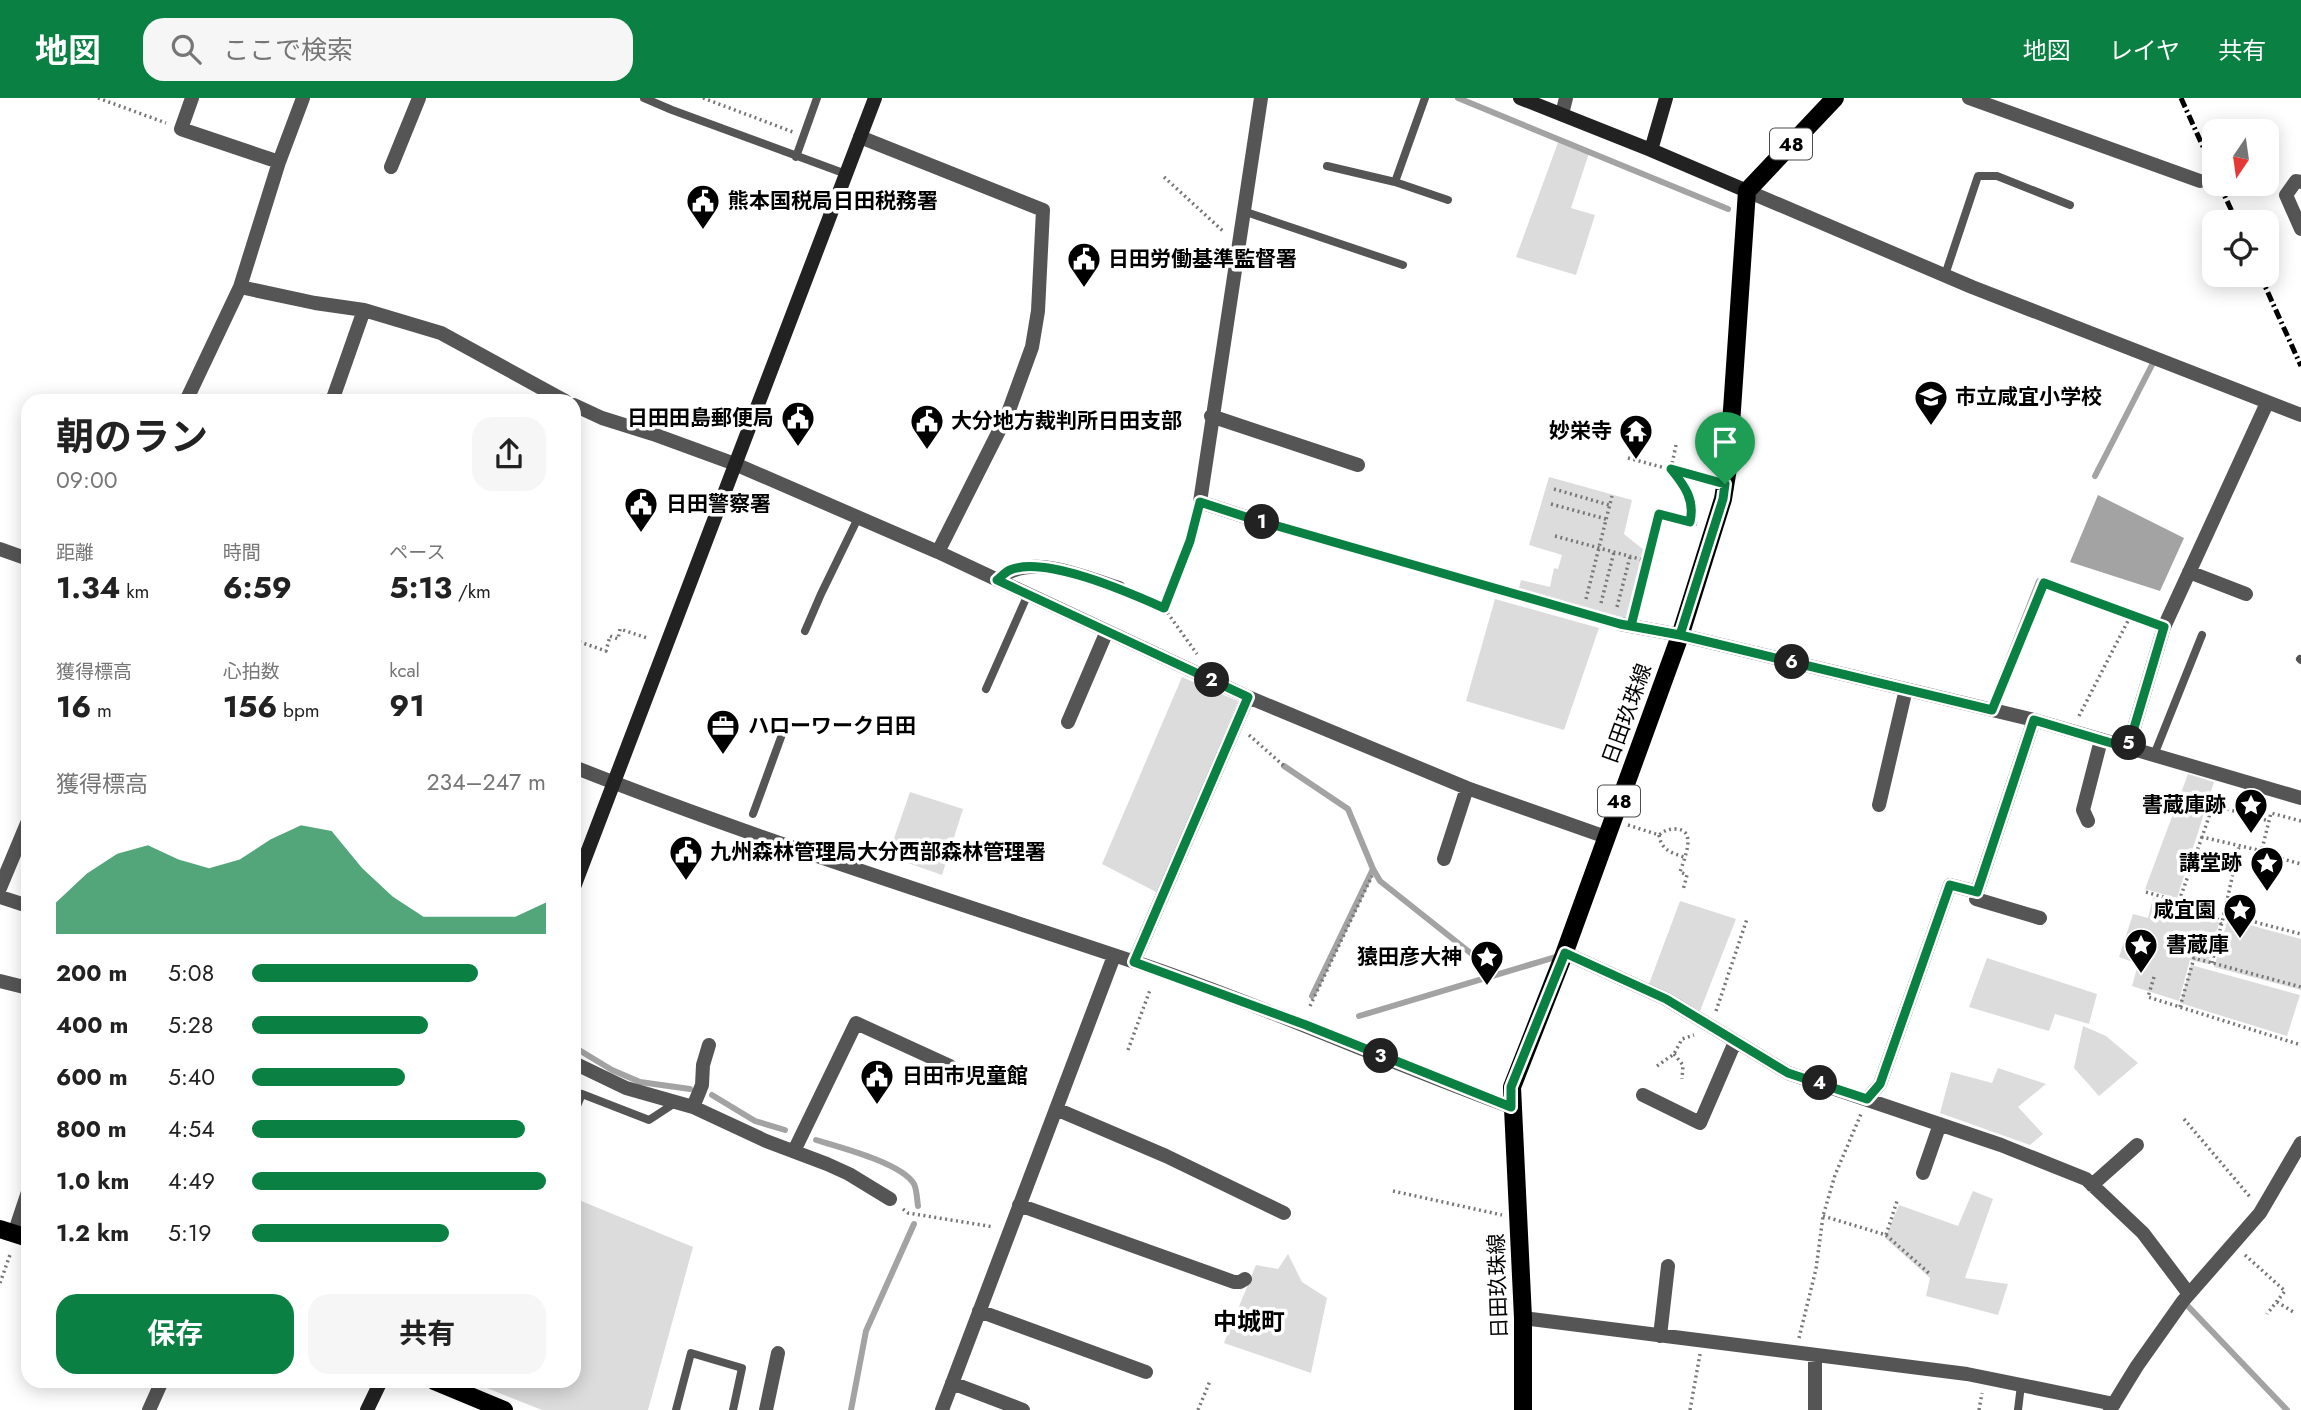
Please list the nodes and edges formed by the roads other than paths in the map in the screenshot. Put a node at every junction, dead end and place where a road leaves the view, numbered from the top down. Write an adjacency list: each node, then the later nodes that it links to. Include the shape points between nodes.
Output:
1 (192, 98): 18 (street, via 181,129)
2 (303, 98): 18 (street)
3 (419, 98): 20 (street)
4 (644, 98): 17 (lane)
5 (817, 98): 17 (lane)
6 (875, 98): 15 (street)
7 (1261, 98): 28 (street)
8 (1424, 98): 23 (lane)
9 (1520, 98): 14 (street)
10 (1566, 98): 14 (street)
11 (1666, 98): 16 (street)
12 (1835, 98): 25 (main road, 48)
13 (1969, 98): 22 (street)
14 (1562, 114): 16 (street)
15 (860, 137): 21 (street); 46 (street, via 1043,210 1032,347 1008,413)
16 (1651, 150): 25 (street)
17 (796, 157): 21 (lane)
18 (279, 162): 32 (street)
19 (1327, 166): 23 (lane)
20 (391, 167)
21 (846, 174): 41 (street)
22 (2200, 181)
23 (1395, 182): 26 (lane)
24 (2301, 182): 29 (street, via 2296,181 2286,195)
25 (1747, 191): 31 (street); 57 (main road, 日田玖珠線 / 48, via 1728,467)
26 (1448, 200)
27 (2070, 205): 31 (lane, via 1997,176 1978,176)
28 (1243, 211): 30 (lane); 40 (street)
29 (2301, 229)
30 (1403, 265)
31 (1945, 275): 37 (street)
32 (240, 287): 33 (street); 34 (street)
33 (364, 310): 35 (street); 36 (street, via 441,333)
34 (189, 394)
35 (334, 394)
36 (552, 394)
37 (2267, 403): 39 (street); 49 (street)
38 (581, 408): 41 (street)
39 (2301, 415)
40 (1211, 416): 42 (street); 43 (street, via 1200,502)
41 (735, 464): 44 (street); 69 (street)
42 (1358, 465)
43 (1246, 517)
44 (858, 518): 46 (street); 55 (lane)
45 (0, 549): 47 (street)
46 (938, 552): 50 (street)
47 (21, 556)
48 (1395, 560): 54 (lane)
49 (2189, 572): 53 (street); 66 (street, via 2164,627)
50 (997, 580): 51 (street, via 1012,569 1045,568); 52 (street)
51 (1119, 588)
52 (1028, 594): 56 (street); 59 (lane)
53 (2246, 594)
54 (1625, 625): 57 (street)
55 (806, 631)
56 (1107, 631): 61 (street); 63 (street)
57 (1680, 635): 60 (street); 75 (main road, 日田玖珠線 / 48)
58 (2202, 635): 67 (lane)
59 (986, 689)
60 (1906, 690): 62 (street); 72 (street)
61 (1248, 697): 70 (street); 86 (street)
62 (2034, 720): 65 (street); 80 (street)
63 (1068, 722)
64 (784, 729): 73 (lane)
65 (2101, 740): 66 (street); 74 (street, via 2083,810)
66 (2128, 748): 67 (street)
67 (2154, 755): 71 (street)
68 (581, 770): 69 (street)
69 (614, 783): 78 (street); 85 (street)
70 (1466, 788): 75 (street); 77 (street)
71 (2301, 798)
72 (1879, 805)
73 (753, 814)
74 (2088, 821)
75 (1609, 829): 84 (main road, 日田玖珠線 / 48)
76 (21, 838): 79 (street)
77 (1444, 859)
78 (581, 869)
79 (0, 888)
80 (1977, 892): 83 (street, via 1976,899); 95 (street, via 1950,885 1880,1084)
81 (0, 897): 82 (street)
82 (21, 904)
83 (2040, 918)
84 (1565, 953): 95 (street, via 1666,999 1704,1030 1788,1073); 98 (main road, 日田玖珠線 / 48, via 1511,1087)
85 (1114, 956): 86 (street); 99 (street)
86 (1134, 962): 98 (street)
87 (0, 981): 88 (street)
88 (21, 986)
89 (1735, 1042): 93 (street, via 1700,1123)
90 (709, 1045): 97 (street)
91 (581, 1066): 96 (street, via 626,1088)
92 (950, 1066): 103 (street, via 856,1023)
93 (1643, 1095)
94 (581, 1096): 96 (lane, via 649,1120)
95 (1867, 1099): 100 (street)
96 (678, 1102): 97 (street)
97 (693, 1107): 103 (street)
98 (1511, 1107): 115 (main road, 日田玖珠線 / 48)
99 (1056, 1109): 107 (street); 108 (street)
100 (1940, 1124): 104 (street); 105 (street)
101 (2301, 1143): 113 (street, via 2262,1211)
102 (2137, 1145): 105 (street)
103 (794, 1152): 106 (street, via 849,1174)
104 (1923, 1173)
105 (2092, 1185): 113 (street, via 2143,1233)
106 (890, 1199)
107 (1019, 1205): 112 (street, via 1234,1282); 114 (street)
108 (1284, 1213)
109 (21, 1214): 110 (street)
110 (14, 1237)
111 (1668, 1266): 116 (street)
112 (1245, 1279)
113 (2189, 1294): 125 (street)
114 (979, 1311): 119 (street); 120 (street)
115 (1523, 1318): 116 (street); 134 (main road, 日田玖珠線 / 48)
116 (1660, 1336): 118 (street)
117 (779, 1353): 131 (street)
118 (1815, 1356): 121 (street); 135 (street)
119 (1146, 1372)
120 (952, 1383): 132 (street); 133 (street)
121 (2021, 1385): 125 (street); 136 (lane)
122 (159, 1388): 126 (street)
123 (378, 1388): 127 (street)
124 (451, 1388): 128 (main road)
125 (2112, 1407)
126 (149, 1410)
127 (367, 1410)
128 (504, 1410)
129 (676, 1410): 130 (lane, via 691,1353 742,1368)
130 (733, 1410)
131 (766, 1410)
132 (942, 1410)
133 (1023, 1410)
134 (1523, 1410)
135 (1815, 1410)
136 (2018, 1410)

